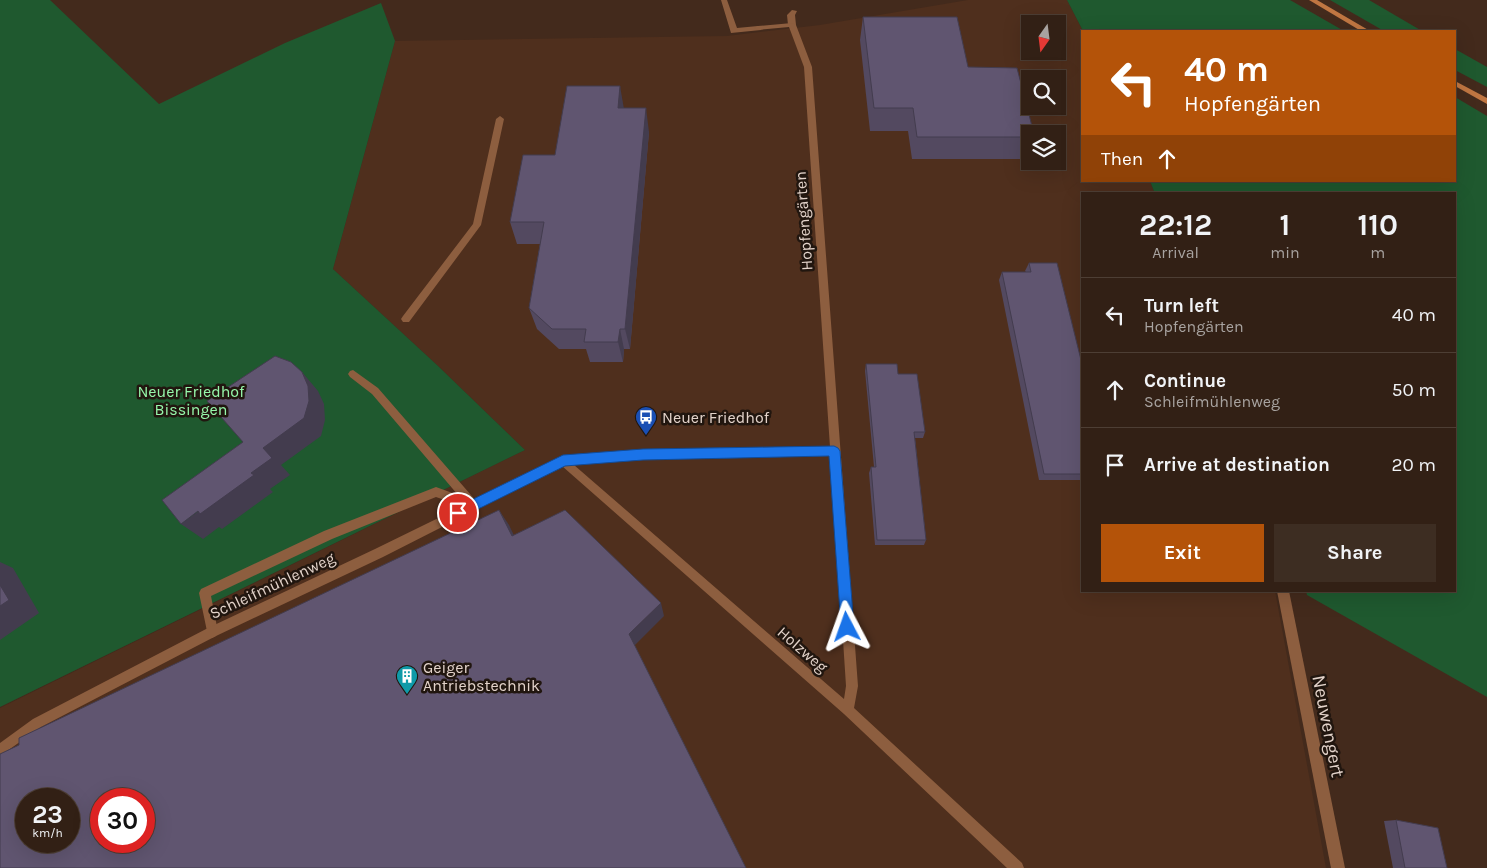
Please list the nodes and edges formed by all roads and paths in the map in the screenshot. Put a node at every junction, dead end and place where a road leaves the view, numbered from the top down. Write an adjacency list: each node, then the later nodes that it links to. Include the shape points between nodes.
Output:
1 (724, 0): 4 (street, via 734,31)
2 (1312, 0): 5 (main road)
3 (794, 11): 4 (street)
4 (792, 25): 11 (street, Hopfengärten, via 808,67)
5 (1364, 30)
6 (1456, 83): 7 (main road)
7 (1487, 101)
8 (500, 119): 9 (street, via 477,225)
9 (406, 319)
10 (353, 374): 13 (street, via 374,391)
11 (834, 451): 12 (street, via 643,454); 16 (street, Hopfengärten, via 852,686)
12 (563, 460): 13 (street, Schleifmühlenweg); 16 (street, Holzweg)
13 (473, 505): 15 (street, Schleifmühlenweg); 15 (street, via 436,492 328,535 204,593)
14 (1283, 592): 19 (street, Neuwengert)
15 (212, 632): 17 (street, Schleifmühlenweg, via 37,723)
16 (848, 710): 18 (street, Holzweg)
17 (0, 750)
18 (1017, 868)
19 (1338, 868)

